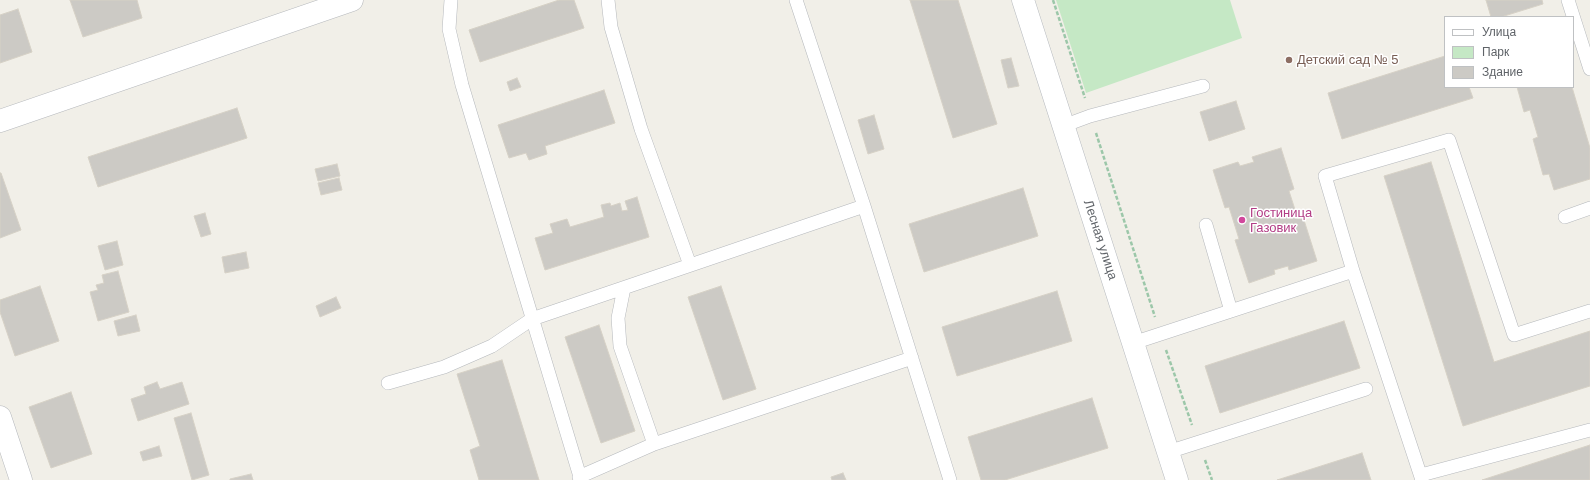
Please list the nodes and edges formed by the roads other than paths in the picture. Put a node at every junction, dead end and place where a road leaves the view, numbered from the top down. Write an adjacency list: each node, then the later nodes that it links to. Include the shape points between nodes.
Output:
1 (352, 0): 11 (main road)
2 (451, 0): 22 (lane, via 449,29 462,85)
3 (608, 0): 17 (lane, via 611,27 641,129)
4 (796, 0): 13 (lane)
5 (1023, 0): 12 (main road, Лесная улица)
6 (1568, 0): 7 (lane)
7 (1573, 16)
8 (1574, 19): 9 (lane)
9 (1590, 69)
10 (1203, 86): 12 (lane, via 1090,116)
11 (0, 121)
12 (1064, 126): 23 (main road, Лесная улица)
13 (864, 206): 17 (lane); 24 (lane)
14 (1590, 208): 15 (lane)
15 (1565, 216)
16 (1206, 226): 20 (lane)
17 (690, 265): 19 (lane)
18 (1353, 271): 20 (lane); 21 (lane, via 1325,176 1449,140 1514,335); 31 (lane)
19 (624, 288): 22 (lane); 29 (lane, via 618,318 620,346)
20 (1231, 311): 23 (lane)
21 (1590, 311)
22 (532, 319): 25 (lane, via 492,346 444,367); 32 (lane)
23 (1133, 343): 30 (main road, Лесная улица)
24 (912, 358): 29 (lane); 34 (lane)
25 (388, 383)
26 (1366, 389): 30 (lane)
27 (0, 417): 33 (main road)
28 (1590, 430): 31 (lane)
29 (654, 444): 32 (lane)
30 (1168, 452): 35 (main road, Лесная улица)
31 (1422, 477)
32 (580, 478)
33 (21, 480)
34 (950, 480)
35 (1177, 480)

